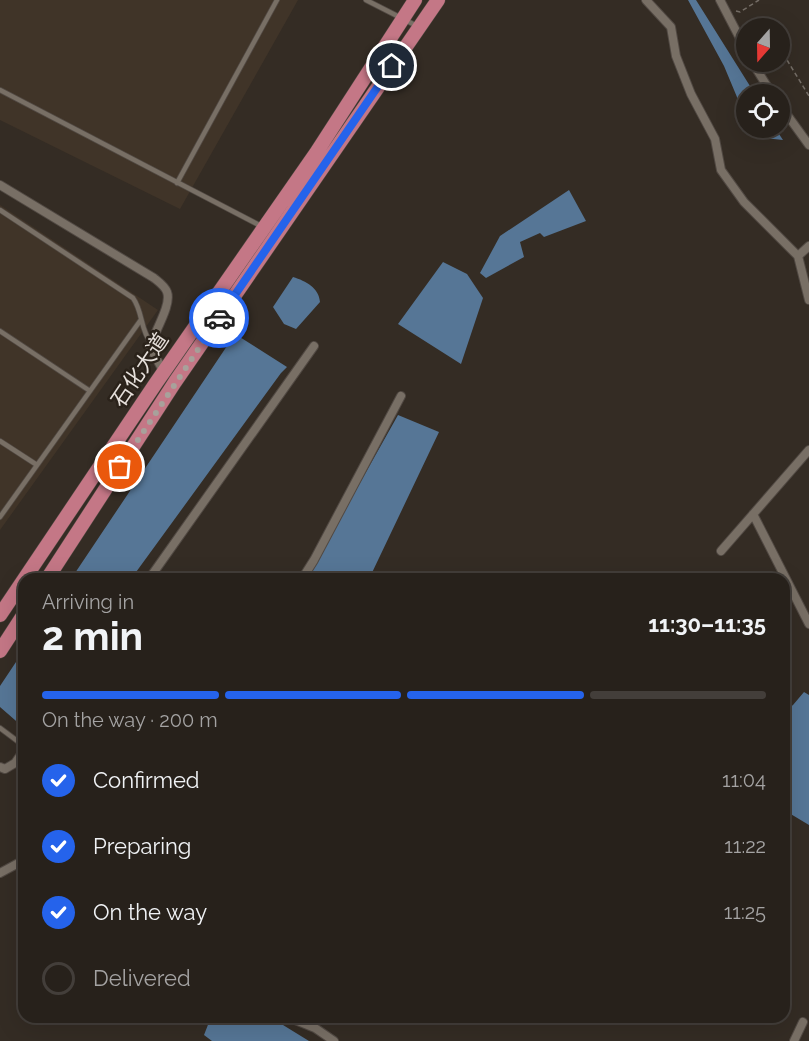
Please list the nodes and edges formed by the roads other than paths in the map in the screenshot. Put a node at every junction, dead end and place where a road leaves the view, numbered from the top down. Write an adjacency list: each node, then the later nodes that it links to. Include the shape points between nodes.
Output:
1 (277, 0): 13 (lane)
2 (366, 0): 7 (lane)
3 (415, 0): 7 (main road, 石化大道)
4 (438, 0): 8 (main road, 石化大道)
5 (646, 0): 18 (street, via 670,27 691,94 715,139 721,170 744,202)
6 (720, 0): 9 (street)
7 (403, 19): 8 (lane); 16 (main road, 石化大道)
8 (420, 27): 25 (main road, 石化大道)
9 (736, 31)
10 (0, 90): 13 (lane)
11 (790, 119): 12 (street)
12 (809, 145)
13 (177, 183): 16 (lane)
14 (0, 185): 22 (street, via 165,288 167,305)
15 (0, 210): 20 (lane, via 133,298 138,304)
16 (264, 228): 24 (main road, 石化大道)
17 (809, 246): 18 (street)
18 (798, 256): 19 (street)
19 (809, 300)
20 (140, 321): 22 (lane); 26 (lane)
21 (0, 331): 26 (lane)
22 (151, 343): 24 (street)
23 (314, 346): 36 (street)
24 (163, 373): 25 (street); 34 (main road, 石化大道)
25 (175, 382): 35 (main road, 石化大道)
26 (90, 391): 30 (lane)
27 (401, 396): 37 (street)
28 (0, 441): 30 (lane)
29 (809, 450): 31 (street)
30 (37, 465): 32 (lane)
31 (753, 514): 33 (street); 38 (street)
32 (0, 517)
33 (721, 551)
34 (28, 573)
35 (51, 573)
36 (153, 573)
37 (306, 573)
38 (783, 573)
39 (790, 587): 43 (street)
40 (18, 588): 41 (main road, 石化大道)
41 (0, 615)
42 (18, 623): 44 (main road)
43 (809, 624)
44 (0, 651)
45 (0, 728): 46 (lane)
46 (18, 742)
47 (18, 759): 48 (street, via 5,769)
48 (0, 767)
49 (18, 863): 50 (street)
50 (0, 873)
51 (803, 1022): 54 (street)
52 (303, 1023): 53 (street)
53 (334, 1041)
54 (794, 1041)

